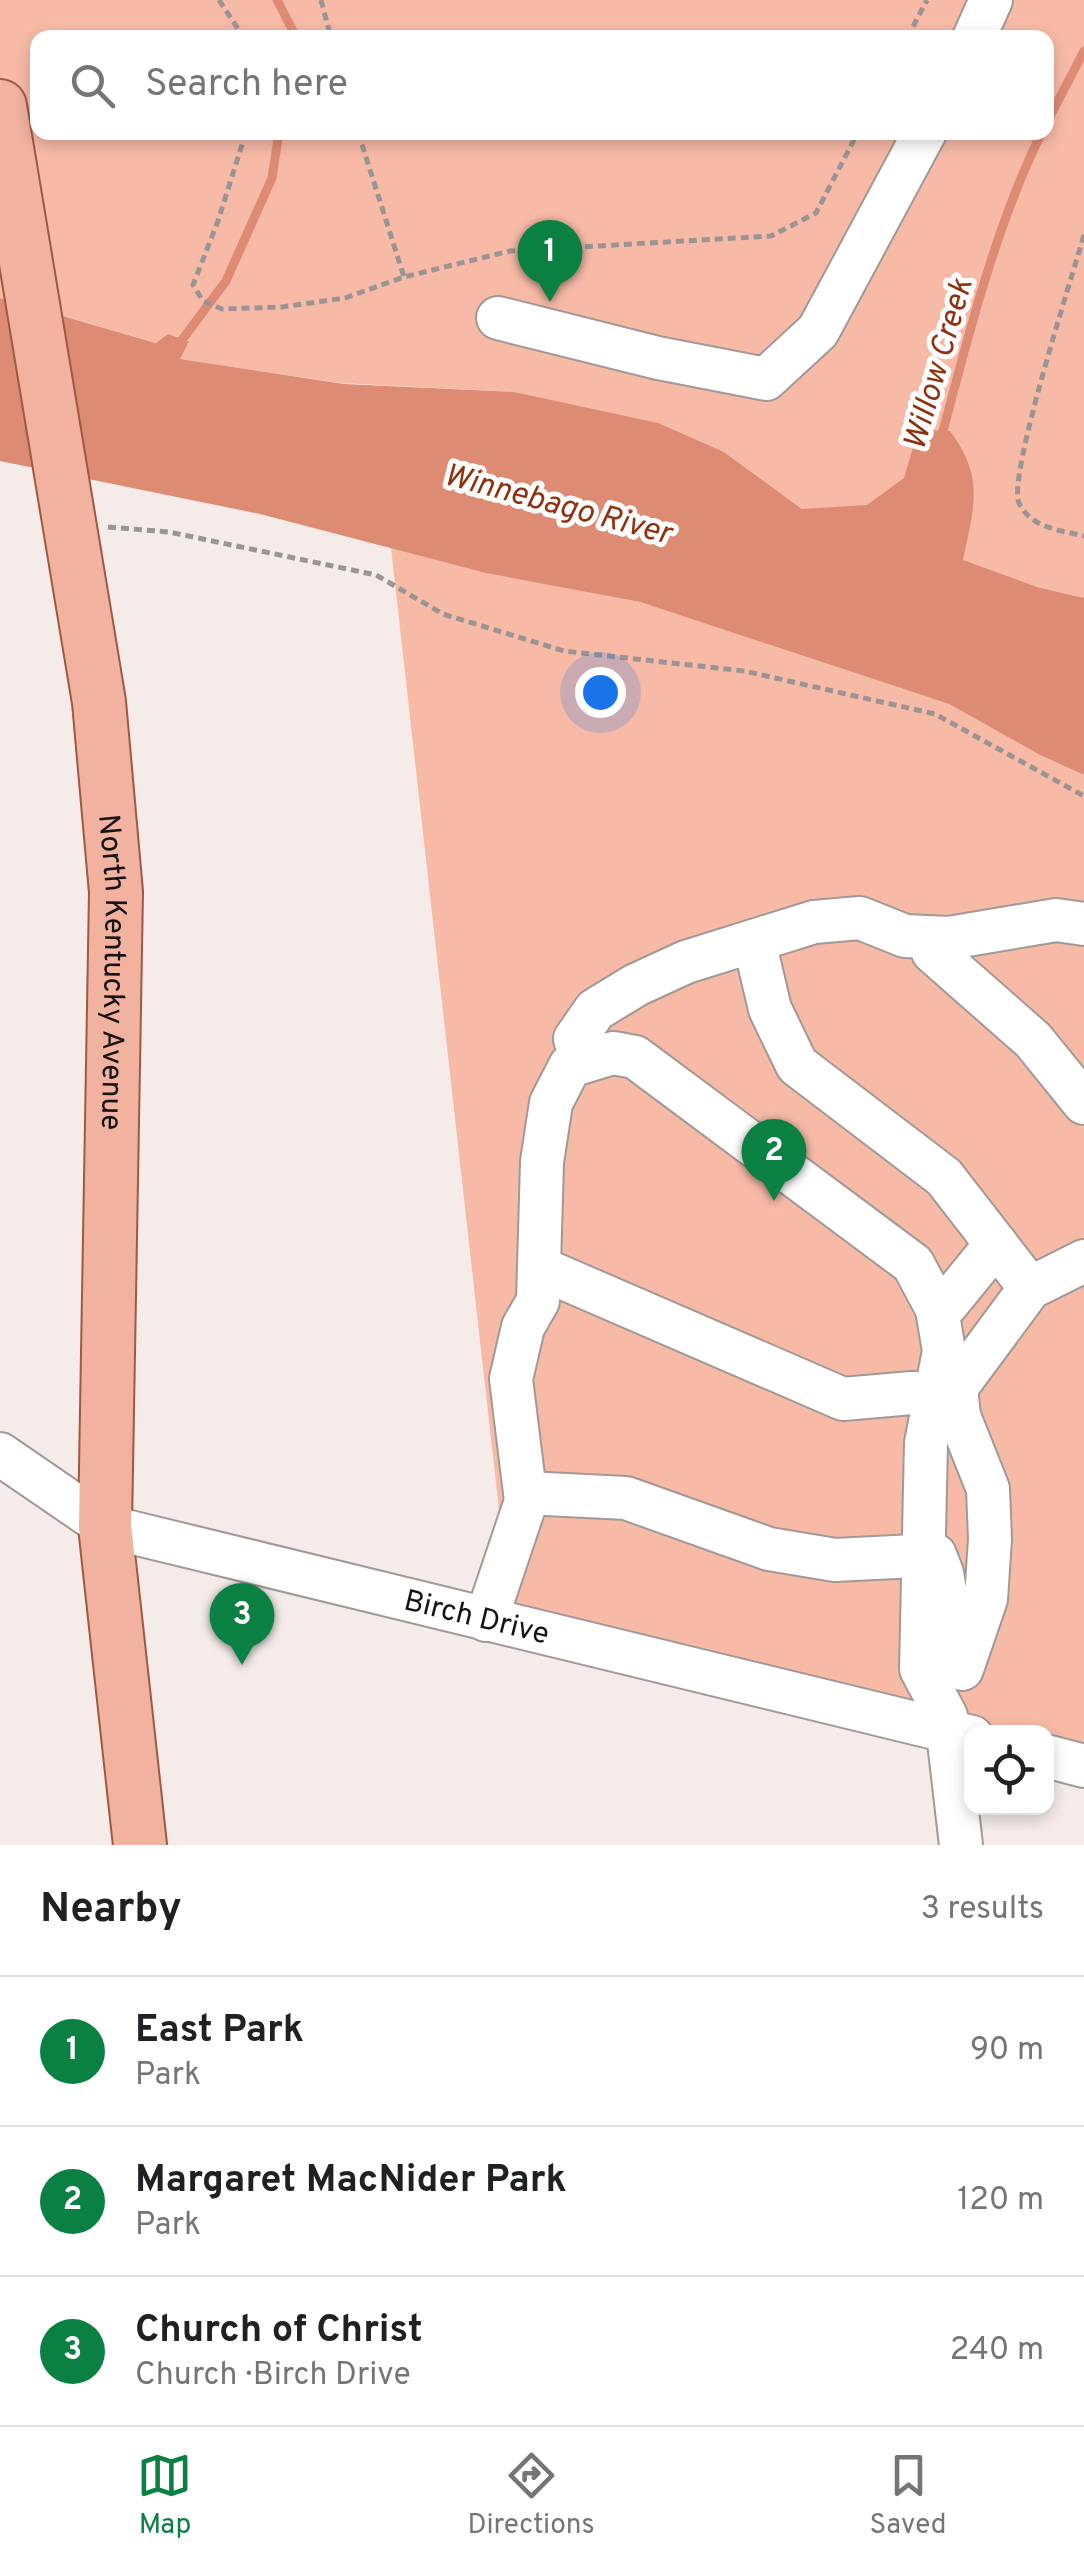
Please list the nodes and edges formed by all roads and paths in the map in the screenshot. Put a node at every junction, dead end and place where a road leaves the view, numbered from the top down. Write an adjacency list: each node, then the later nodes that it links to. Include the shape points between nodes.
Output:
1 (218, 0): 5 (path)
2 (321, 0): 6 (path)
3 (927, 0): 7 (path)
4 (992, 0): 8 (street)
5 (239, 30)
6 (329, 30)
7 (912, 30)
8 (978, 30)
9 (0, 106): 17 (main road, North Kentucky Avenue)
10 (243, 140): 15 (path, via 193,285 203,301 222,309 282,306 345,298)
11 (361, 140): 15 (path)
12 (854, 140): 15 (path, via 816,214 771,236 510,251)
13 (921, 140): 16 (street, via 818,331 766,379)
14 (1084, 235): 18 (path, via 1016,497 1042,527)
15 (404, 277)
16 (498, 318)
17 (70, 524): 19 (path, via 169,532 376,575 444,614 564,650 744,671 935,714); 33 (main road, North Kentucky Avenue, via 99,702 116,892)
18 (1084, 536)
19 (1084, 796)
20 (1084, 924): 21 (street, via 1056,920)
21 (932, 938): 22 (street, via 905,936 860,918 814,922); 24 (street, via 932,952 1033,1040)
22 (754, 941): 23 (street, via 686,962 596,1010 575,1039); 25 (street, via 770,1009 797,1065 944,1176)
23 (582, 1062): 27 (street, via 570,1066 551,1103); 29 (street, via 613,1053 636,1057 913,1264)
24 (1084, 1103)
25 (996, 1244): 28 (street); 29 (street)
26 (1084, 1261): 28 (street)
27 (539, 1271): 30 (street, via 843,1399); 32 (street, via 538,1301 523,1327 511,1379)
28 (1030, 1288): 30 (street)
29 (936, 1309): 30 (street)
30 (946, 1397): 34 (street, via 926,1443); 36 (street, via 988,1488 986,1598)
31 (0, 1454): 33 (street, Birch Drive)
32 (526, 1493): 34 (street, via 626,1498 769,1548 835,1560); 35 (street)
33 (105, 1526): 35 (street, Birch Drive); 40 (main road, North Kentucky Avenue)
34 (924, 1555): 36 (street, via 939,1560); 37 (street, via 921,1669)
35 (486, 1620): 37 (street, Birch Drive)
36 (963, 1665): 37 (street)
37 (955, 1728): 41 (street)
38 (1054, 1758): 39 (street)
39 (1084, 1766)
40 (140, 1845)
41 (961, 1845)

